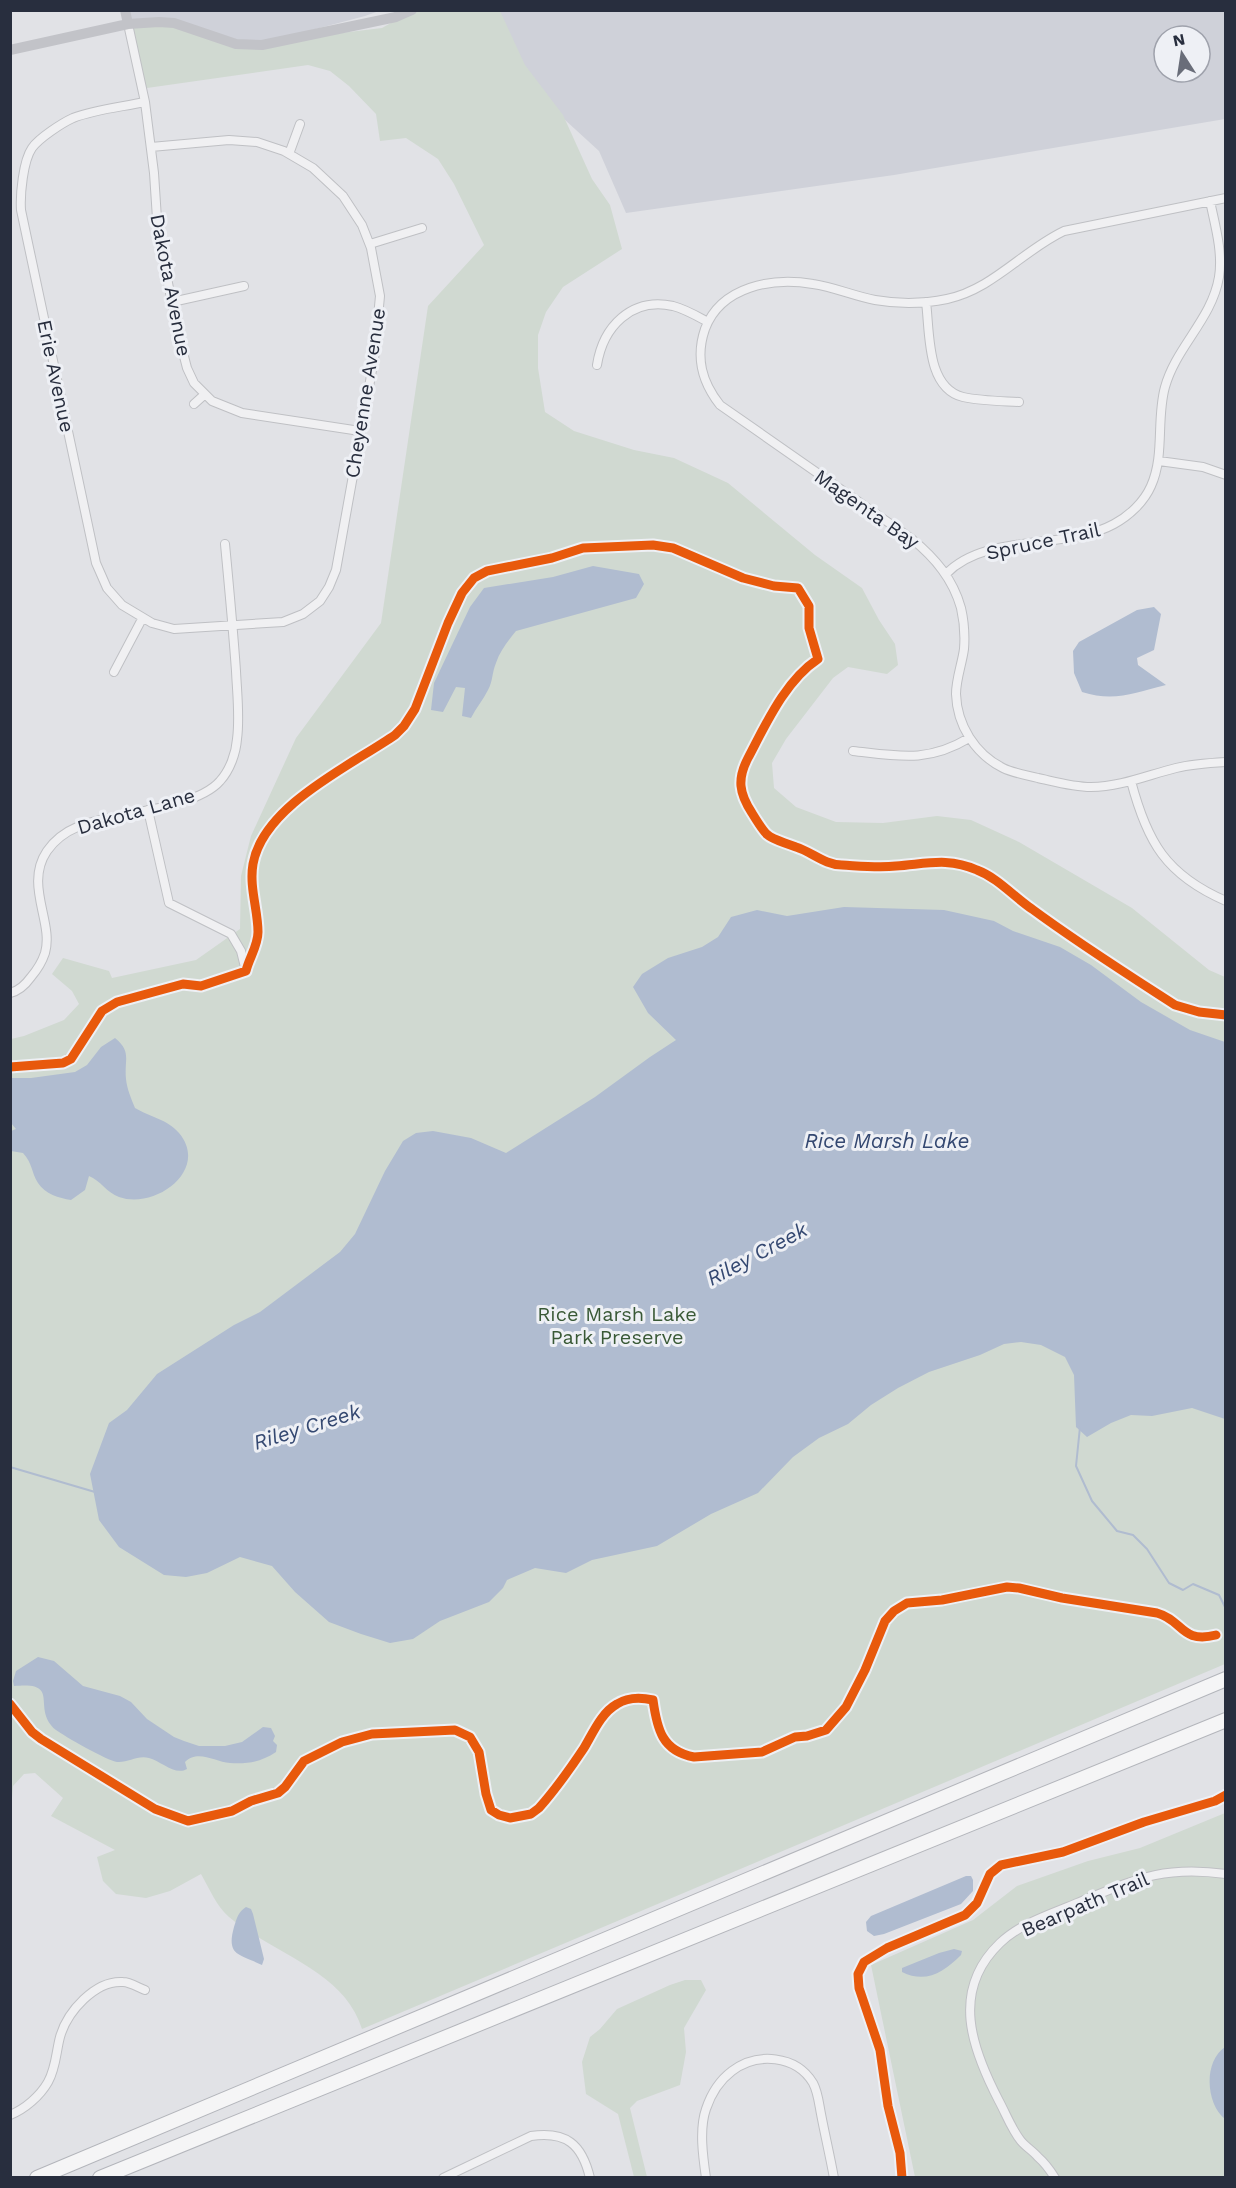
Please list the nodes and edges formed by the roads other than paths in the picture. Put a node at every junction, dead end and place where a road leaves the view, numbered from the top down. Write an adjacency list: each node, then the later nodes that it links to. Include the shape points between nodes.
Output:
1 (125, 10): 3 (street, Dakota Avenue)
2 (412, 10): 3 (street, via 396,17 262,45 236,44 174,23)
3 (128, 24): 4 (street); 5 (street, Dakota Avenue)
4 (10, 50)
5 (145, 102): 7 (street, Dakota Avenue); 26 (street, Erie Avenue, via 74,118 58,126 32,148 20,196 96,563 107,588)
6 (300, 124): 8 (street)
7 (151, 147): 8 (street, Cheyenne Avenue, via 229,140 257,142); 14 (street, Dakota Avenue, via 158,234)
8 (289, 154): 12 (street, Cheyenne Avenue, via 313,168 343,196)
9 (1226, 198): 10 (street, Magenta Bay)
10 (1210, 201): 15 (street, Magenta Bay, via 1064,231 1046,239 992,281 948,299); 22 (street, Spruce Trail, via 1219,240 1220,275 1209,308 1165,385 1159,420)
11 (422, 228): 12 (street)
12 (370, 244): 21 (street, Cheyenne Avenue, via 380,296 374,359)
13 (244, 286): 14 (street)
14 (172, 302): 18 (street, Dakota Avenue, via 187,368)
15 (926, 302): 16 (street, Magenta Bay, via 876,300 810,283 759,284 724,303); 19 (street, via 934,366 941,384 961,396)
16 (708, 322): 17 (street, via 660,304 644,306 630,312 607,332); 25 (street, Magenta Bay, via 700,351 701,366 704,380 720,405 912,539)
17 (597, 365)
18 (204, 394): 20 (street); 21 (street, Dakota Avenue, via 225,408 242,413)
19 (1019, 402)
20 (194, 404)
21 (360, 431): 27 (street, Cheyenne Avenue, via 336,570 320,601 283,622)
22 (1159, 461): 23 (street, via 1203,467); 25 (street, Spruce Trail, via 1142,501 1116,523 1086,535 991,550 954,565)
23 (1226, 475)
24 (225, 544): 27 (street, Dakota Lane)
25 (946, 574): 29 (street, Magenta Bay, via 961,609 964,648 957,704)
26 (142, 619): 27 (street, Erie Avenue, via 174,629); 28 (street)
27 (233, 626): 33 (street, Dakota Lane, via 237,740 231,763 219,782 195,797)
28 (114, 672)
29 (969, 738): 30 (street, via 946,750 916,757); 32 (street, Magenta Bay, via 990,760 1020,773 1077,786)
30 (853, 751)
31 (1226, 762): 32 (street, Magenta Bay, via 1201,763)
32 (1131, 781): 34 (street, via 1146,829 1168,862 1198,888)
33 (148, 810): 35 (street, via 169,903 231,934); 36 (street, Dakota Lane, via 81,824 48,850 38,876 45,954 28,982)
34 (1226, 901)
35 (246, 971)
36 (10, 993)
37 (1225, 1680): 42 (highway)
38 (1226, 1720): 43 (highway)
39 (1226, 1874): 48 (street, Bearpath Trail, via 1183,1870 1142,1877 1024,1926 1000,1943 981,1968 973,1986 969,2014 984,2072 1022,2141)
40 (145, 1990): 41 (street, via 124,1982 108,1985 82,2002 65,2024 49,2081 30,2103)
41 (10, 2115)
42 (37, 2178)
43 (100, 2178)
44 (443, 2178): 45 (street, via 531,2136 545,2134 570,2141 581,2151)
45 (590, 2178)
46 (706, 2178): 47 (street, via 705,2110 715,2090 741,2065 776,2059 799,2067 814,2085)
47 (834, 2178)
48 (1056, 2178)

